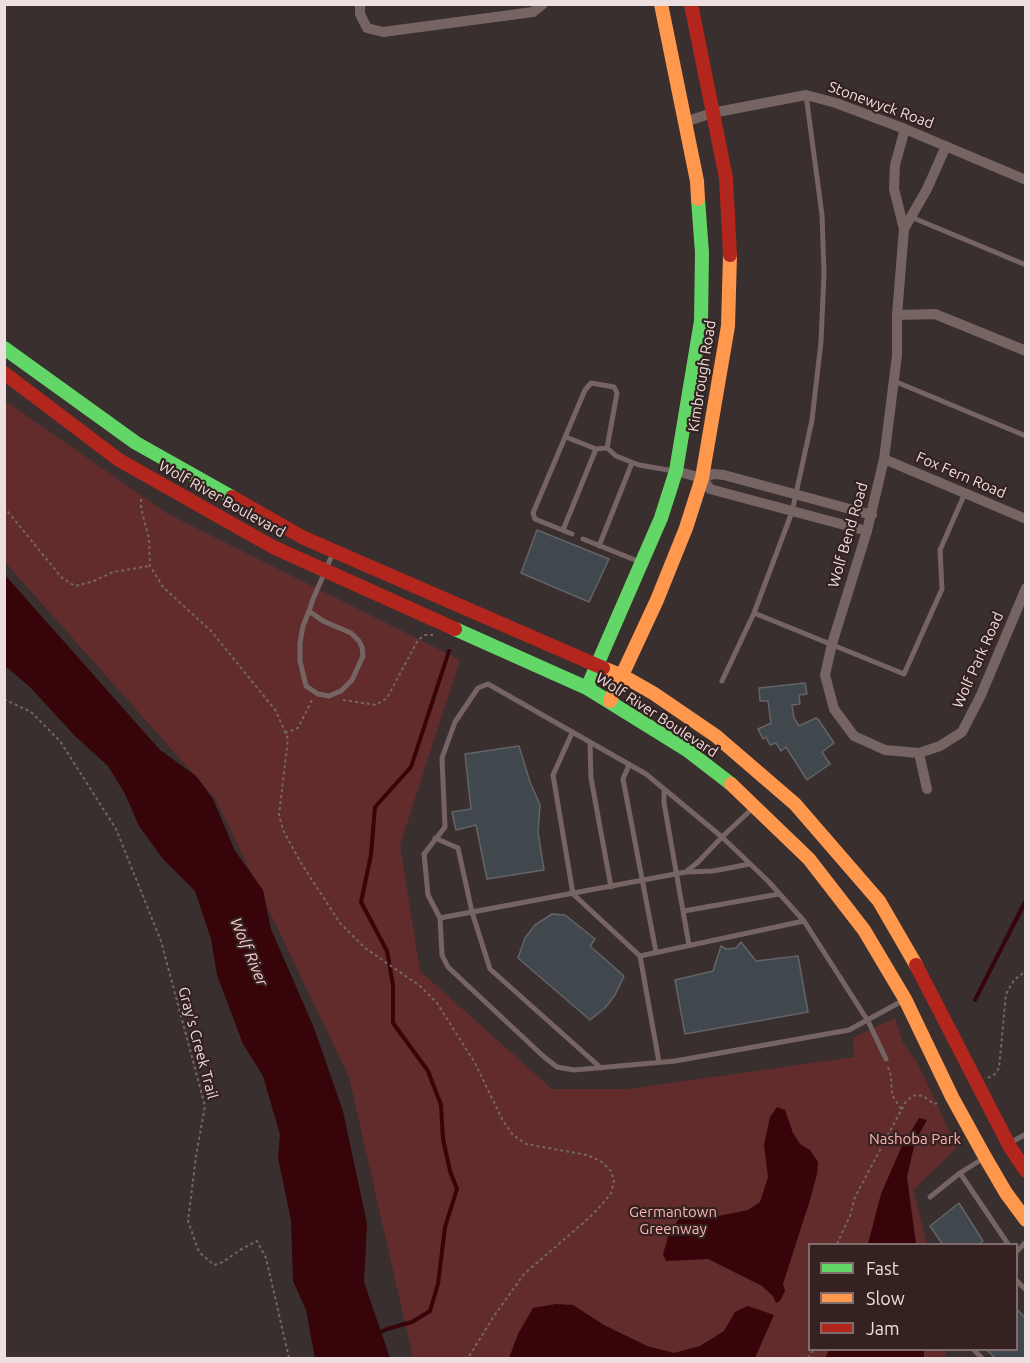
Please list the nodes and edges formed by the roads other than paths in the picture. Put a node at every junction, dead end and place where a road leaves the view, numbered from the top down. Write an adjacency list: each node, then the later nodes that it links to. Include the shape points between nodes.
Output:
1 (360, 4): 2 (street, via 366,28 383,32 533,12)
2 (543, 4)
3 (661, 4): 7 (main road, Kimbrough Road)
4 (691, 4): 6 (main road, Kimbrough Road)
5 (806, 95): 6 (street, Stonewyck Road); 8 (street, Stonewyck Road); 29 (lane, via 822,215 824,273 819,364)
6 (712, 113): 7 (street, Stonewyck Road); 27 (main road, Kimbrough Road, via 726,178 728,326)
7 (685, 122): 26 (main road, Kimbrough Road, via 697,181 701,321)
8 (905, 129): 9 (street, Stonewyck Road); 11 (street, Wolf Bend Road, via 895,165 894,189)
9 (946, 146): 10 (street, Stonewyck Road); 12 (street, Wolf Bend Road)
10 (1026, 180)
11 (899, 211): 12 (lane); 13 (street, Wolf Bend Road)
12 (911, 216): 13 (street, Wolf Bend Road); 14 (lane)
13 (904, 229): 15 (street, Wolf Bend Road)
14 (1026, 265)
15 (897, 315): 17 (street, via 935,314); 19 (street, Wolf Bend Road)
16 (4, 348): 38 (main road, Wolf River Boulevard, via 136,443)
17 (1026, 351)
18 (4, 373): 40 (main road, Wolf River Boulevard, via 120,460 273,548)
19 (894, 381): 20 (lane); 24 (street, Wolf Bend Road)
20 (1026, 436)
21 (566, 437): 22 (lane, via 591,383 614,387 617,393); 23 (lane); 33 (lane, via 533,513 536,519)
22 (607, 448): 23 (lane); 25 (lane)
23 (596, 449): 33 (lane)
24 (884, 459): 28 (street, Fox Fern Road); 31 (street, Wolf Bend Road)
25 (632, 463): 26 (lane); 37 (lane)
26 (676, 471): 27 (street); 39 (main road, Kimbrough Road, via 662,519)
27 (702, 478): 29 (street, via 724,475); 30 (street, via 710,489); 46 (main road, Kimbrough Road, via 673,563)
28 (965, 493): 32 (street, Fox Fern Road); 44 (lane, via 940,550 942,589 904,674)
29 (797, 495): 30 (lane); 31 (street)
30 (792, 512): 34 (street); 43 (lane)
31 (872, 514): 34 (street, Wolf Bend Road)
32 (1026, 519)
33 (563, 530): 35 (lane)
34 (867, 531): 44 (street, Wolf Bend Road)
35 (572, 534)
36 (583, 540): 37 (lane)
37 (599, 546): 39 (lane)
38 (334, 551): 40 (lane); 45 (main road, Wolf River Boulevard)
39 (642, 563): 45 (main road, Kimbrough Road)
40 (326, 571): 42 (lane); 48 (main road, Wolf River Boulevard)
41 (1026, 588): 52 (street, Wolf Park Road, via 962,732)
42 (309, 611): 42 (lane, via 300,643 303,676 309,690 329,696 352,680 363,656 362,647 351,633)
43 (753, 614): 44 (lane); 47 (lane)
44 (832, 644): 52 (street, Wolf Bend Road, via 825,675 834,709 854,736 885,750)
45 (597, 664): 46 (main road, Wolf River Boulevard); 48 (main road, Kimbrough Road)
46 (623, 676): 49 (main road, Kimbrough Road); 79 (main road, Wolf River Boulevard, via 716,736 795,804 879,902 929,988)
47 (722, 681)
48 (587, 688): 49 (main road, Wolf River Boulevard)
49 (610, 701): 56 (main road, Wolf River Boulevard, via 687,750)
50 (572, 733): 51 (lane); 58 (lane, via 488,684 478,688 455,722 442,758 445,827); 64 (lane, via 553,775)
51 (590, 743): 53 (lane); 63 (lane, via 591,778)
52 (919, 753): 55 (street)
53 (629, 765): 54 (lane); 62 (lane, via 623,779)
54 (664, 789): 57 (lane); 61 (lane)
55 (927, 789)
56 (755, 806): 57 (lane); 73 (main road, Wolf River Boulevard, via 816,867 864,930)
57 (722, 837): 59 (lane); 60 (lane)
58 (435, 838): 67 (lane, via 458,848); 68 (lane, via 424,854 429,895)
59 (750, 864): 60 (lane); 65 (lane)
60 (686, 872): 61 (lane)
61 (677, 874): 62 (lane); 66 (lane)
62 (641, 881): 63 (lane); 71 (lane)
63 (611, 887): 64 (lane)
64 (573, 894): 67 (lane); 72 (lane)
65 (779, 894): 66 (lane); 69 (lane)
66 (684, 911): 70 (lane)
67 (472, 912): 68 (lane); 77 (lane, via 490,969)
68 (440, 918): 77 (lane, via 442,955 448,967 543,1056 557,1067)
69 (804, 921): 70 (lane); 74 (lane)
70 (689, 945): 71 (lane)
71 (656, 952): 72 (lane)
72 (640, 956): 76 (lane)
73 (905, 999): 74 (lane); 80 (main road, Wolf River Boulevard)
74 (868, 1021): 75 (lane); 76 (lane, via 849,1030)
75 (886, 1059)
76 (659, 1062): 77 (lane)
77 (601, 1068)
78 (1026, 1134): 79 (lane)
79 (1009, 1143): 81 (main road, Wolf River Boulevard)
80 (985, 1157): 82 (lane); 84 (main road, Wolf River Boulevard)
81 (1026, 1172)
82 (960, 1173): 83 (lane); 85 (lane)
83 (930, 1197)
84 (1026, 1220)
85 (1007, 1243)

